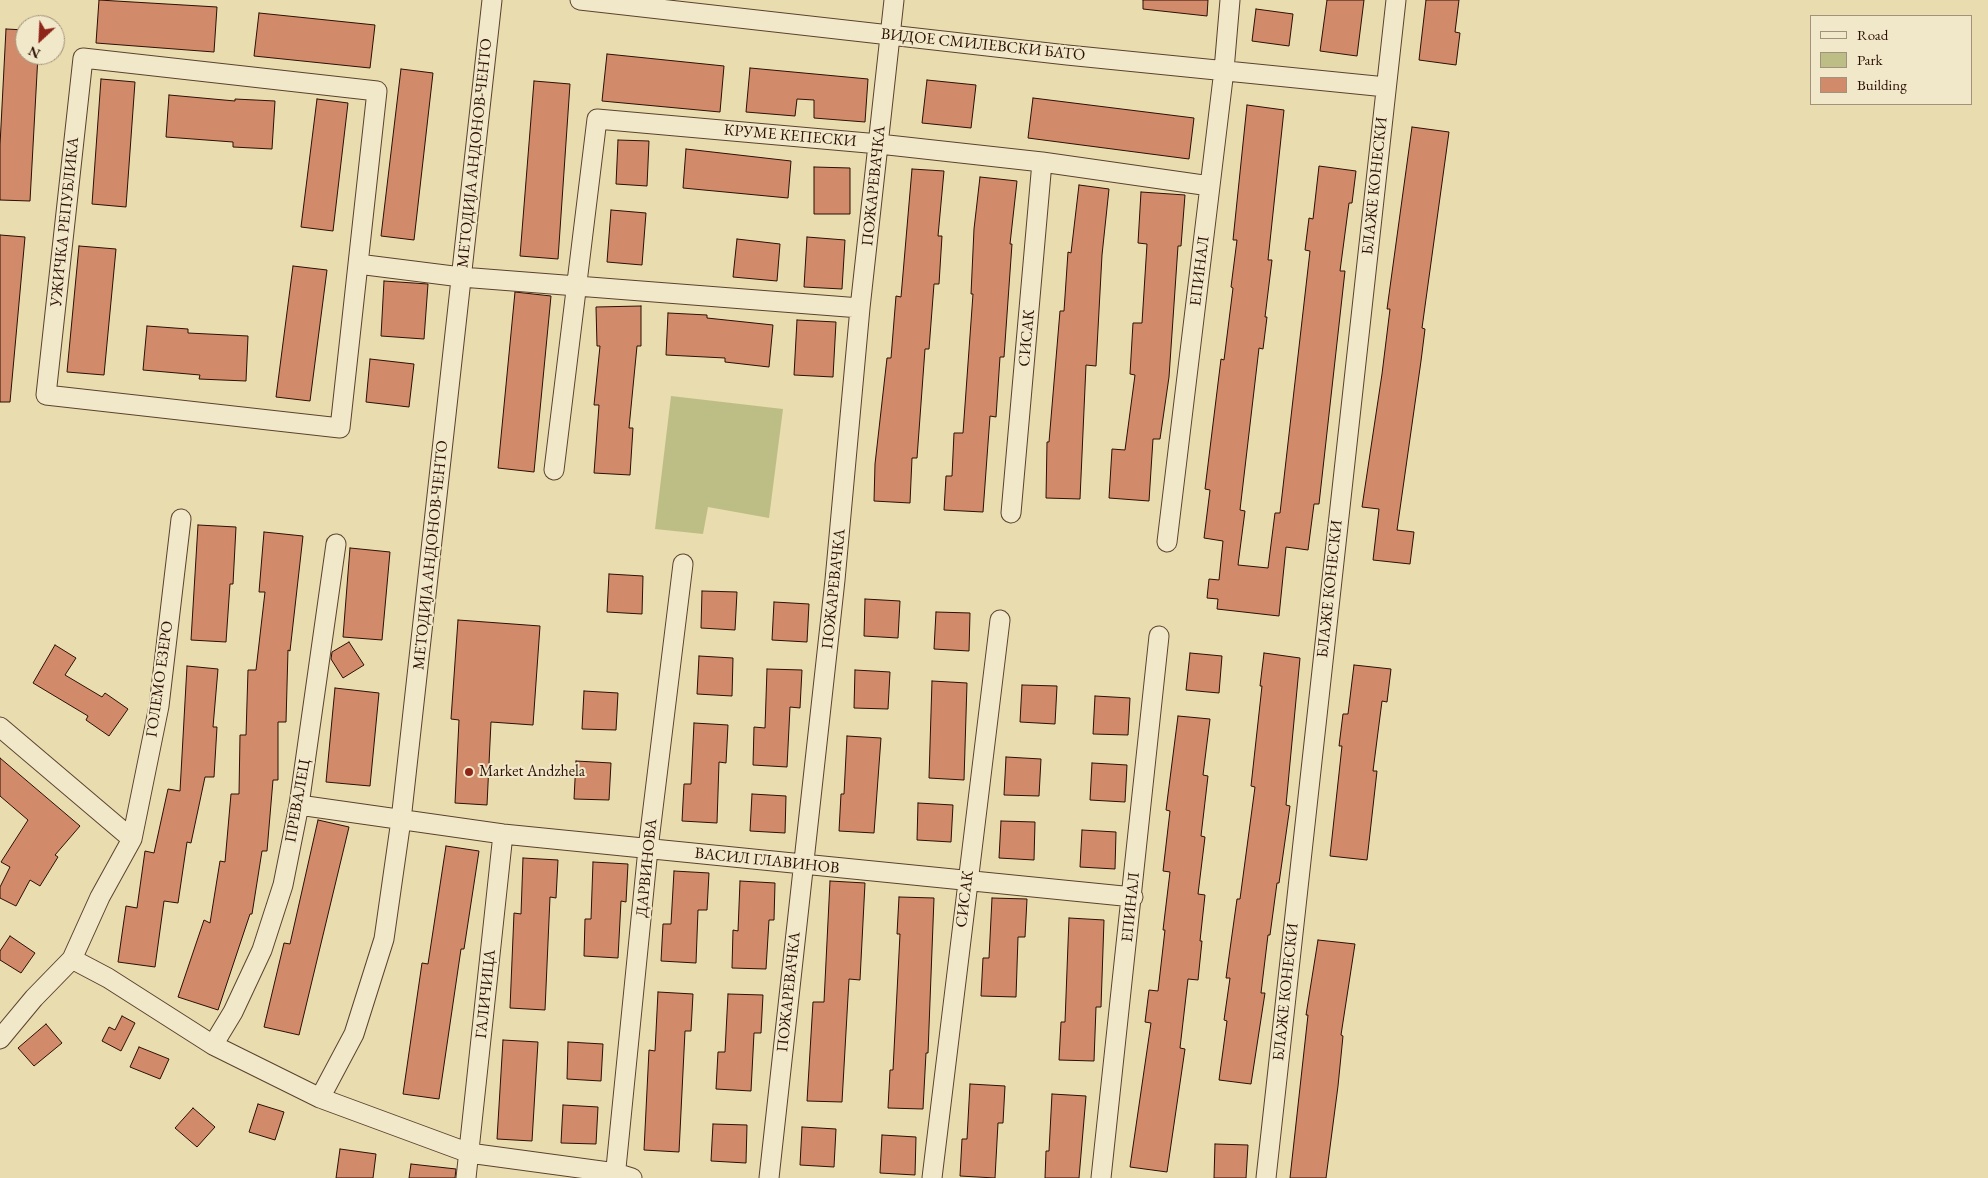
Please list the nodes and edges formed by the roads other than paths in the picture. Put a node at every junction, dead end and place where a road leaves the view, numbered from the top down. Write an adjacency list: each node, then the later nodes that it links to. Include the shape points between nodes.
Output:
1 (492, 0): 13 (street, МЕТОДИЈА АНДОНОВ-ЧЕНТО)
2 (580, 0): 6 (street, ВИДОЕ СМИЛЕВСКИ БАТО)
3 (894, 0): 6 (street, ПОЖАРЕВАЧКА)
4 (1230, 0): 7 (street, ЕПИНАЛ)
5 (1396, 0): 8 (street, БЛАЖЕ КОНЕСКИ)
6 (890, 35): 7 (street, ВИДОЕ СМИЛЕВСКИ БАТО); 9 (street, ПОЖАРЕВАЧКА)
7 (1224, 70): 8 (street, ВИДОЕ СМИЛЕВСКИ БАТО); 11 (street, ЕПИНАЛ)
8 (1386, 86): 43 (street, БЛАЖЕ КОНЕСКИ)
9 (879, 144): 10 (street, КРУМЕ КЕПЕСКИ); 14 (street, КРУМЕ КЕПЕСКИ, via 597,119); 15 (street, ПОЖАРЕВАЧКА)
10 (1042, 162): 11 (street, КРУМЕ КЕПЕСКИ); 17 (street, СИСАК)
11 (1210, 186): 19 (street, ЕПИНАЛ)
12 (358, 264): 12 (street, УЖИЧКА РЕПУБЛИКА, via 340,428 46,395 83,58 377,91); 13 (street)
13 (461, 277): 14 (street); 26 (street, МЕТОДИЈА АНДОНОВ-ЧЕНТО)
14 (577, 286): 15 (street); 16 (street, КРУМЕ КЕПЕСКИ)
15 (860, 308): 30 (street, ПОЖАРЕВАЧКА, via 836,580)
16 (554, 470)
17 (1011, 513)
18 (181, 519): 28 (street, ГОЛЕМО ЕЗЕРО, via 159,706)
19 (1167, 542)
20 (336, 544): 25 (street, ПРЕВАЛЕЦ)
21 (683, 564): 29 (street, ДАРВИНОВА)
22 (1000, 620): 31 (street, СИСАК)
23 (1159, 636): 32 (street, ЕПИНАЛ)
24 (0, 728): 28 (street)
25 (299, 805): 26 (street, ВАСИЛ ГЛАВИНОВ); 35 (street, ПРЕВАЛЕЦ, via 282,885 262,950 233,1012)
26 (401, 820): 27 (street, ВАСИЛ ГЛАВИНОВ); 36 (street, МЕТОДИЈА АНДОНОВ-ЧЕНТО, via 384,939 354,1034)
27 (503, 834): 29 (street, ВАСИЛ ГЛАВИНОВ); 37 (street, ГАЛИЧИЦА)
28 (132, 839): 33 (street, ГОЛЕМО ЕЗЕРО)
29 (648, 848): 30 (street, ВАСИЛ ГЛАВИНОВ); 38 (street, ДАРВИНОВА)
30 (803, 865): 31 (street, ВАСИЛ ГЛАВИНОВ); 40 (street, ПОЖАРЕВАЧКА)
31 (968, 881): 32 (street, ВАСИЛ ГЛАВИНОВ); 41 (street, СИСАК)
32 (1133, 897): 42 (street, ЕПИНАЛ)
33 (72, 958): 34 (street, ГОЛЕМО ЕЗЕРО); 35 (street)
34 (0, 1039)
35 (213, 1045): 36 (street)
36 (320, 1098): 37 (street)
37 (469, 1153): 38 (street); 39 (street, ГАЛИЧИЦА)
38 (621, 1176)
39 (466, 1178)
40 (769, 1178)
41 (932, 1178)
42 (1101, 1178)
43 (1266, 1178)

